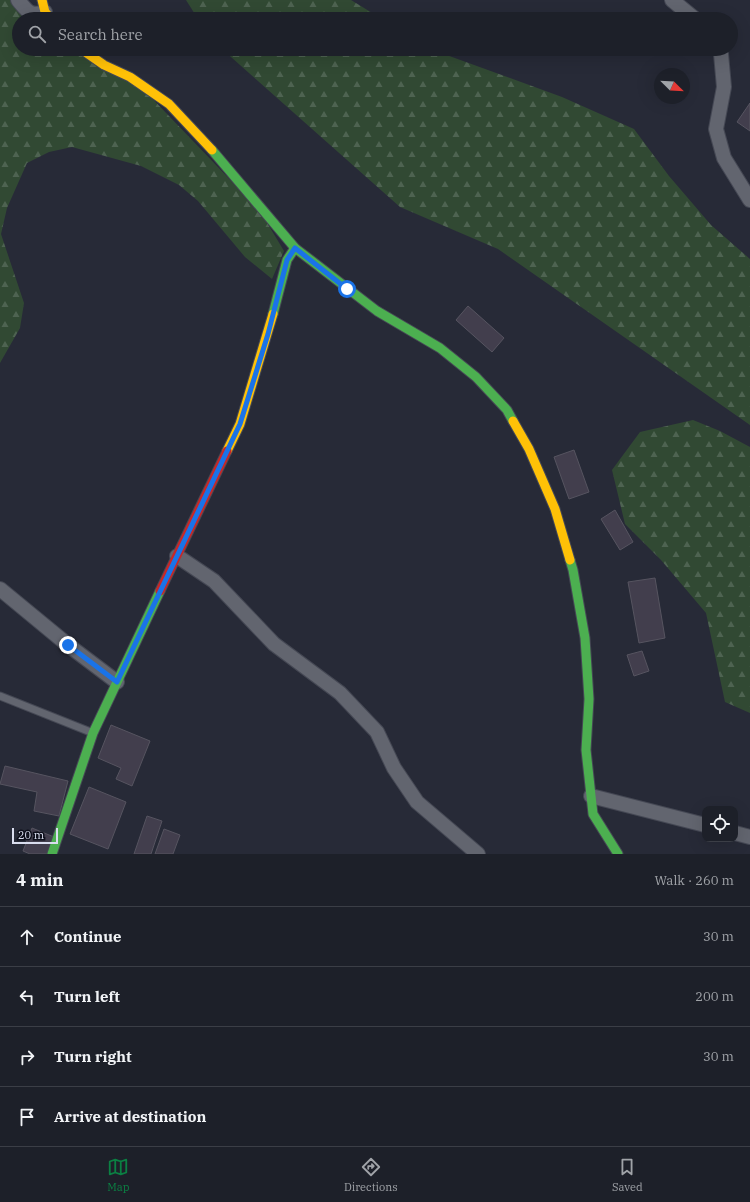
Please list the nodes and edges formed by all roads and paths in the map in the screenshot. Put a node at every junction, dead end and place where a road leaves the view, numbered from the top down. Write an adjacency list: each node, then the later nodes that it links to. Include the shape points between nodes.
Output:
1 (18, 0): 3 (street)
2 (672, 0): 4 (street)
3 (27, 12)
4 (687, 12)
5 (91, 56): 8 (street, via 130,77 169,104)
6 (720, 56): 7 (street, via 724,88 716,129 724,158)
7 (750, 200)
8 (295, 248): 9 (street, via 287,260 268,334 240,424); 14 (street, via 377,311 440,348 476,376 507,410 529,449 555,509 573,570 585,638 589,699 586,750)
9 (177, 556): 11 (street); 19 (street, via 214,581 274,644 340,694 377,732 394,768 417,802)
10 (0, 589): 11 (street)
11 (117, 682): 13 (street)
12 (0, 696): 13 (lane)
13 (93, 733): 18 (street)
14 (591, 796): 15 (street); 20 (street, via 593,814)
15 (702, 824)
16 (738, 834): 17 (street)
17 (750, 837)
18 (52, 854)
19 (478, 854)
20 (618, 854)

